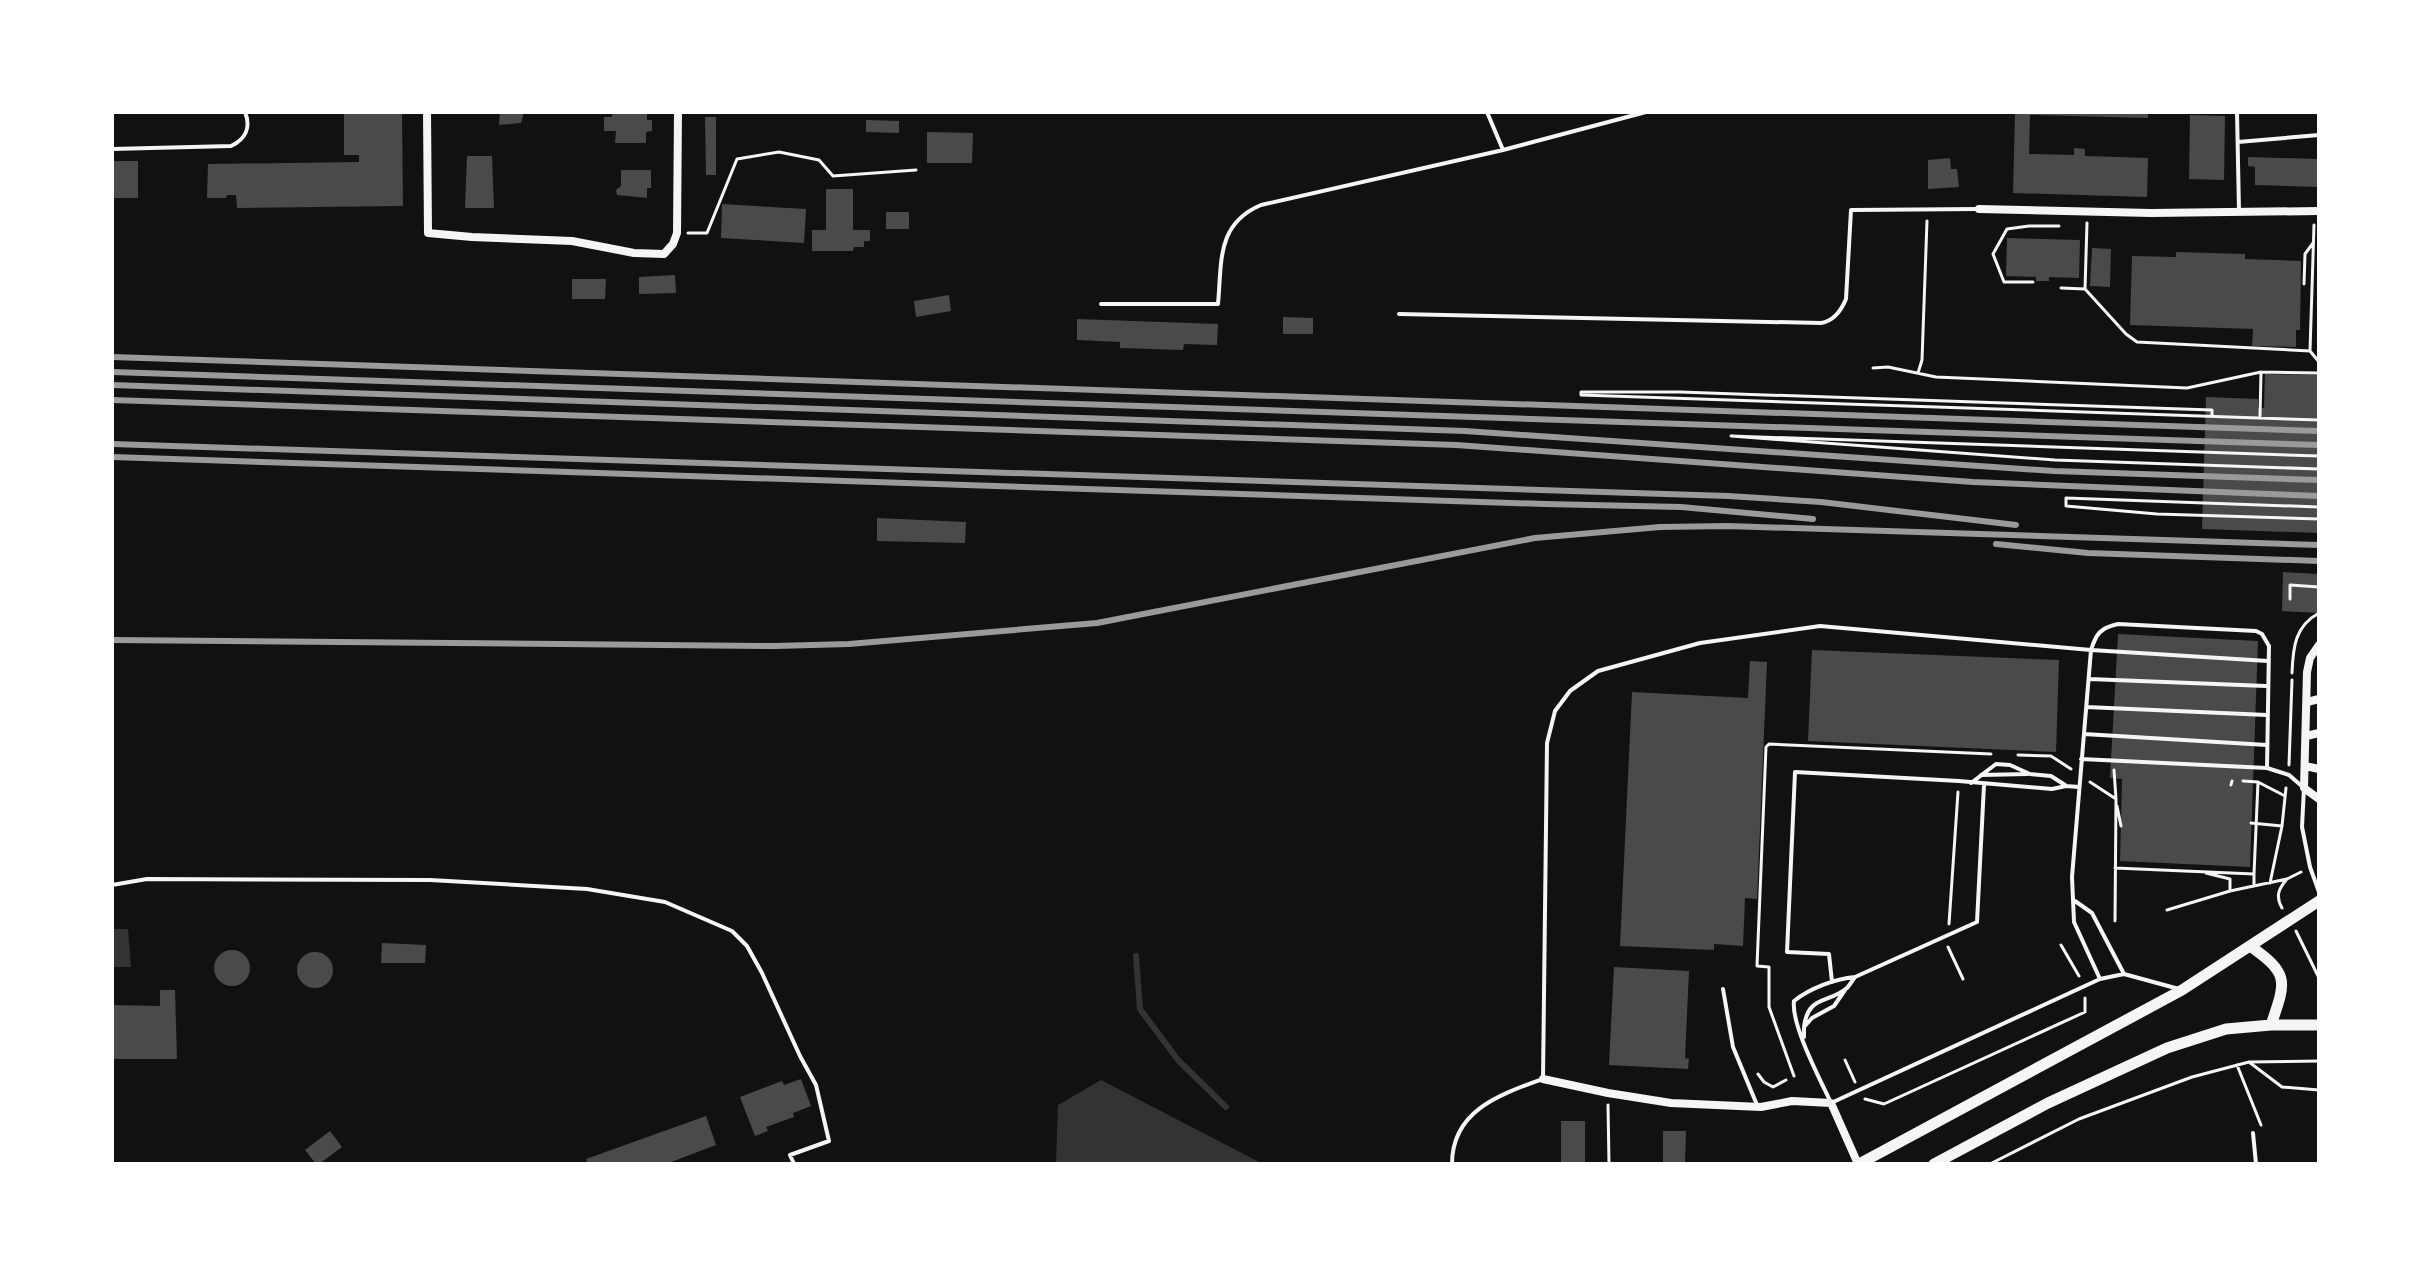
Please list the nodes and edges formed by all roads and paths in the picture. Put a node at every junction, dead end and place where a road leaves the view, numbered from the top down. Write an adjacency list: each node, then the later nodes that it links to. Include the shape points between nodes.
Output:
1 (245, 112): 9 (lane, via 246,132 231,146)
2 (427, 112): 19 (street, via 428,233 572,241 664,254)
3 (678, 112): 19 (street)
4 (1487, 112): 10 (lane)
5 (1646, 112): 10 (lane)
6 (2237, 112): 8 (lane)
7 (2319, 135): 8 (lane)
8 (2238, 142): 15 (lane)
9 (112, 149)
10 (1503, 150): 25 (lane, via 1254,208 1234,223 1225,239 1218,304)
11 (916, 170): 19 (path, via 833,176 819,160 779,152 737,159 707,233)
12 (1979, 209): 13 (lane); 14 (street)
13 (1928, 210): 26 (lane, via 1851,210 1847,292 1841,310 1827,322); 32 (path, via 1922,360)
14 (2086, 211): 15 (street); 24 (path)
15 (2239, 211): 16 (street)
16 (2317, 211): 18 (path)
17 (2058, 226): 21 (path, via 2007,229 1993,254 2004,282)
18 (2316, 230): 20 (path)
19 (677, 233)
20 (2313, 243): 22 (path); 22 (path, via 2305,254 2302,284)
21 (2033, 282)
22 (2311, 284): 27 (path)
23 (2061, 288): 24 (path)
24 (2085, 289): 27 (path, via 2137,342)
25 (1101, 304)
26 (1399, 314)
27 (2310, 351): 28 (path)
28 (2319, 362)
29 (1873, 368): 32 (path)
30 (2261, 372): 31 (path); 32 (path, via 2187,388); 34 (path)
31 (2319, 373)
32 (1917, 374)
33 (2212, 416): 33 (path, via 1581,395 1581,392 2212,410); 34 (path)
34 (2259, 418): 35 (path)
35 (2319, 420)
36 (2319, 456): 37 (path, via 1731,436 2055,460)
37 (2319, 469)
38 (2319, 507): 39 (path, via 2066,498 2066,506)
39 (2319, 519)
40 (2319, 587): 41 (path, via 2290,585)
41 (2290, 599)
42 (2319, 645): 46 (street)
43 (2091, 650): 44 (lane); 44 (lane, via 2096,634 2118,624 2256,631 2267,640); 47 (lane); 112 (lane, via 1820,626 1700,643 1598,671 1570,691 1555,711 1547,743)
44 (2268, 661): 48 (lane)
45 (2319, 669): 46 (street)
46 (2307, 672): 50 (street)
47 (2089, 679): 48 (lane); 51 (lane)
48 (2267, 687): 52 (lane)
49 (2319, 699): 50 (street)
50 (2307, 702): 55 (street)
51 (2086, 707): 52 (lane); 54 (lane)
52 (2267, 715): 57 (lane)
53 (2319, 733): 55 (street)
54 (2084, 734): 57 (lane); 58 (lane)
55 (2306, 736): 59 (street)
56 (1769, 744): 111 (path, via 1757,966 1769,967 1769,1007)
57 (2267, 745): 60 (lane)
58 (2081, 759): 60 (lane); 72 (lane)
59 (2305, 766): 61 (street); 73 (street)
60 (2267, 768): 65 (lane)
61 (2319, 769)
62 (2030, 774): 63 (lane); 63 (lane, via 1996,764); 71 (lane, via 2051,776)
63 (1980, 775): 69 (lane)
64 (2114, 775): 77 (path)
65 (2289, 775): 73 (lane); 74 (path)
66 (1959, 781): 69 (lane); 93 (path); 99 (lane, via 1795,772 1787,952 1829,954)
67 (2243, 781): 68 (path)
68 (2258, 782): 74 (path); 76 (path)
69 (1971, 783): 70 (lane)
70 (1984, 785): 71 (lane); 93 (lane, via 1977,922)
71 (2066, 786): 72 (lane)
72 (2079, 787): 90 (lane)
73 (2304, 788): 75 (street); 89 (lane, via 2302,827)
74 (2285, 796): 78 (path)
75 (2319, 799)
76 (2254, 823): 78 (path); 83 (path)
77 (2121, 826)
78 (2282, 826): 85 (path)
79 (2229, 865): 82 (path)
80 (2115, 868): 81 (path)
81 (2198, 871): 82 (path); 88 (path, via 2230,879)
82 (2229, 873): 83 (path)
83 (2254, 874): 87 (path)
84 (2287, 879): 85 (path)
85 (2270, 883): 87 (path)
86 (112, 885): 120 (lane, via 147,879 430,880 587,889 665,902 732,931 762,973 816,1085 829,1141 790,1155)
87 (2253, 888): 88 (path)
88 (2230, 891): 92 (path)
89 (2319, 892)
90 (2075, 901): 95 (lane, via 2092,913); 98 (lane, via 2074,922)
91 (2319, 901): 94 (street)
92 (2167, 910)
93 (1948, 935): 96 (lane); 97 (path)
94 (2250, 946): 102 (street); 103 (street, via 2282,976)
95 (2124, 974): 98 (lane); 102 (lane)
96 (1855, 977): 99 (lane); 101 (lane)
97 (1963, 979)
98 (2100, 979): 116 (lane)
99 (1832, 982): 106 (lane, via 1794,1001)
100 (1723, 989): 110 (lane, via 1733,1047)
101 (1846, 989): 105 (lane, via 1834,1006); 105 (lane, via 1810,1007)
102 (2182, 990): 123 (street)
103 (2271, 1025): 104 (street); 124 (street, via 2226,1029 2167,1048)
104 (2319, 1025)
105 (1804, 1027): 106 (lane)
106 (1804, 1040): 116 (lane)
107 (2319, 1061): 108 (path)
108 (2249, 1062): 109 (path); 114 (path, via 2282,1087)
109 (2237, 1064): 118 (path); 125 (path, via 2079,1119)
110 (1745, 1075): 113 (path, via 1759,1074 1773,1087); 117 (lane)
111 (1794, 1076)
112 (1543, 1079): 115 (street); 121 (lane, via 1498,1095 1466,1120 1452,1148)
113 (1786, 1080)
114 (2319, 1090)
115 (1608, 1093): 117 (street, via 1671,1103); 122 (path)
116 (1831, 1103): 117 (street, via 1792,1101); 123 (street)
117 (1758, 1107)
118 (2262, 1129)
119 (2253, 1133): 126 (lane)
120 (794, 1164)
121 (1452, 1164)
122 (1609, 1164)
123 (1858, 1164)
124 (1934, 1164)
125 (1990, 1164)
126 (2256, 1164)

